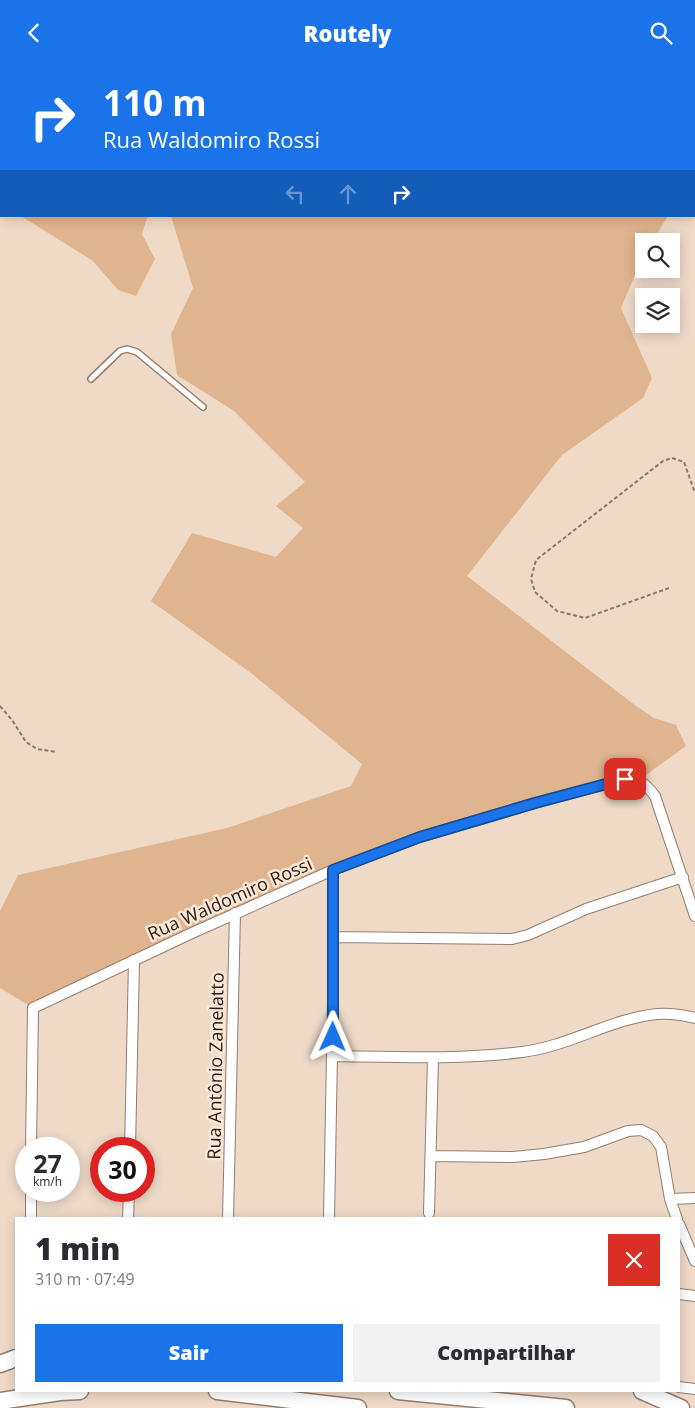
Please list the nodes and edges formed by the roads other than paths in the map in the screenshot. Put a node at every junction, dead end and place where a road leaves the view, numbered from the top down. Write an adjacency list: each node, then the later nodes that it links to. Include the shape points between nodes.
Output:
1 (90, 379): 2 (lane, via 120,351 127,349 137,352)
2 (203, 407)
3 (333, 870): 4 (street, Rua Waldomiro Rossi, via 420,837 625,779 648,786 655,796); 5 (street, Rua Waldomiro Rossi); 7 (street)
4 (683, 877): 6 (street, Rua Waldomiro Rossi); 7 (street, via 586,909 512,939)
5 (236, 913): 8 (street, Rua Waldomiro Rossi); 22 (street, Rua Antônio Zanelatto)
6 (695, 916)
7 (334, 937): 10 (street)
8 (134, 960): 12 (street, Rua Waldomiro Rossi, via 33,1008); 13 (street)
9 (695, 1018): 11 (street, via 659,1014 612,1024 556,1046 524,1052)
10 (332, 1056): 11 (street); 23 (street)
11 (433, 1058): 14 (street)
12 (30, 1137)
13 (130, 1137)
14 (431, 1156): 16 (street, via 544,1154 584,1147 628,1131 641,1130 652,1136 661,1147); 19 (street)
15 (695, 1198): 16 (street)
16 (670, 1199): 24 (street)
17 (31, 1202): 20 (street)
18 (129, 1202): 21 (street)
19 (429, 1213)
20 (31, 1217)
21 (128, 1217)
22 (228, 1217)
23 (329, 1217)
24 (676, 1217)
25 (680, 1226): 26 (street)
26 (695, 1261)
27 (680, 1294): 28 (street)
28 (695, 1296)
29 (680, 1387): 30 (street)
30 (695, 1389)
31 (15, 1391): 36 (main road)
32 (60, 1392): 37 (main road)
33 (226, 1392): 38 (main road)
34 (408, 1392): 39 (main road)
35 (644, 1392): 40 (main road)
36 (0, 1394)
37 (0, 1401)
38 (358, 1408)
39 (566, 1408)
40 (681, 1408)

